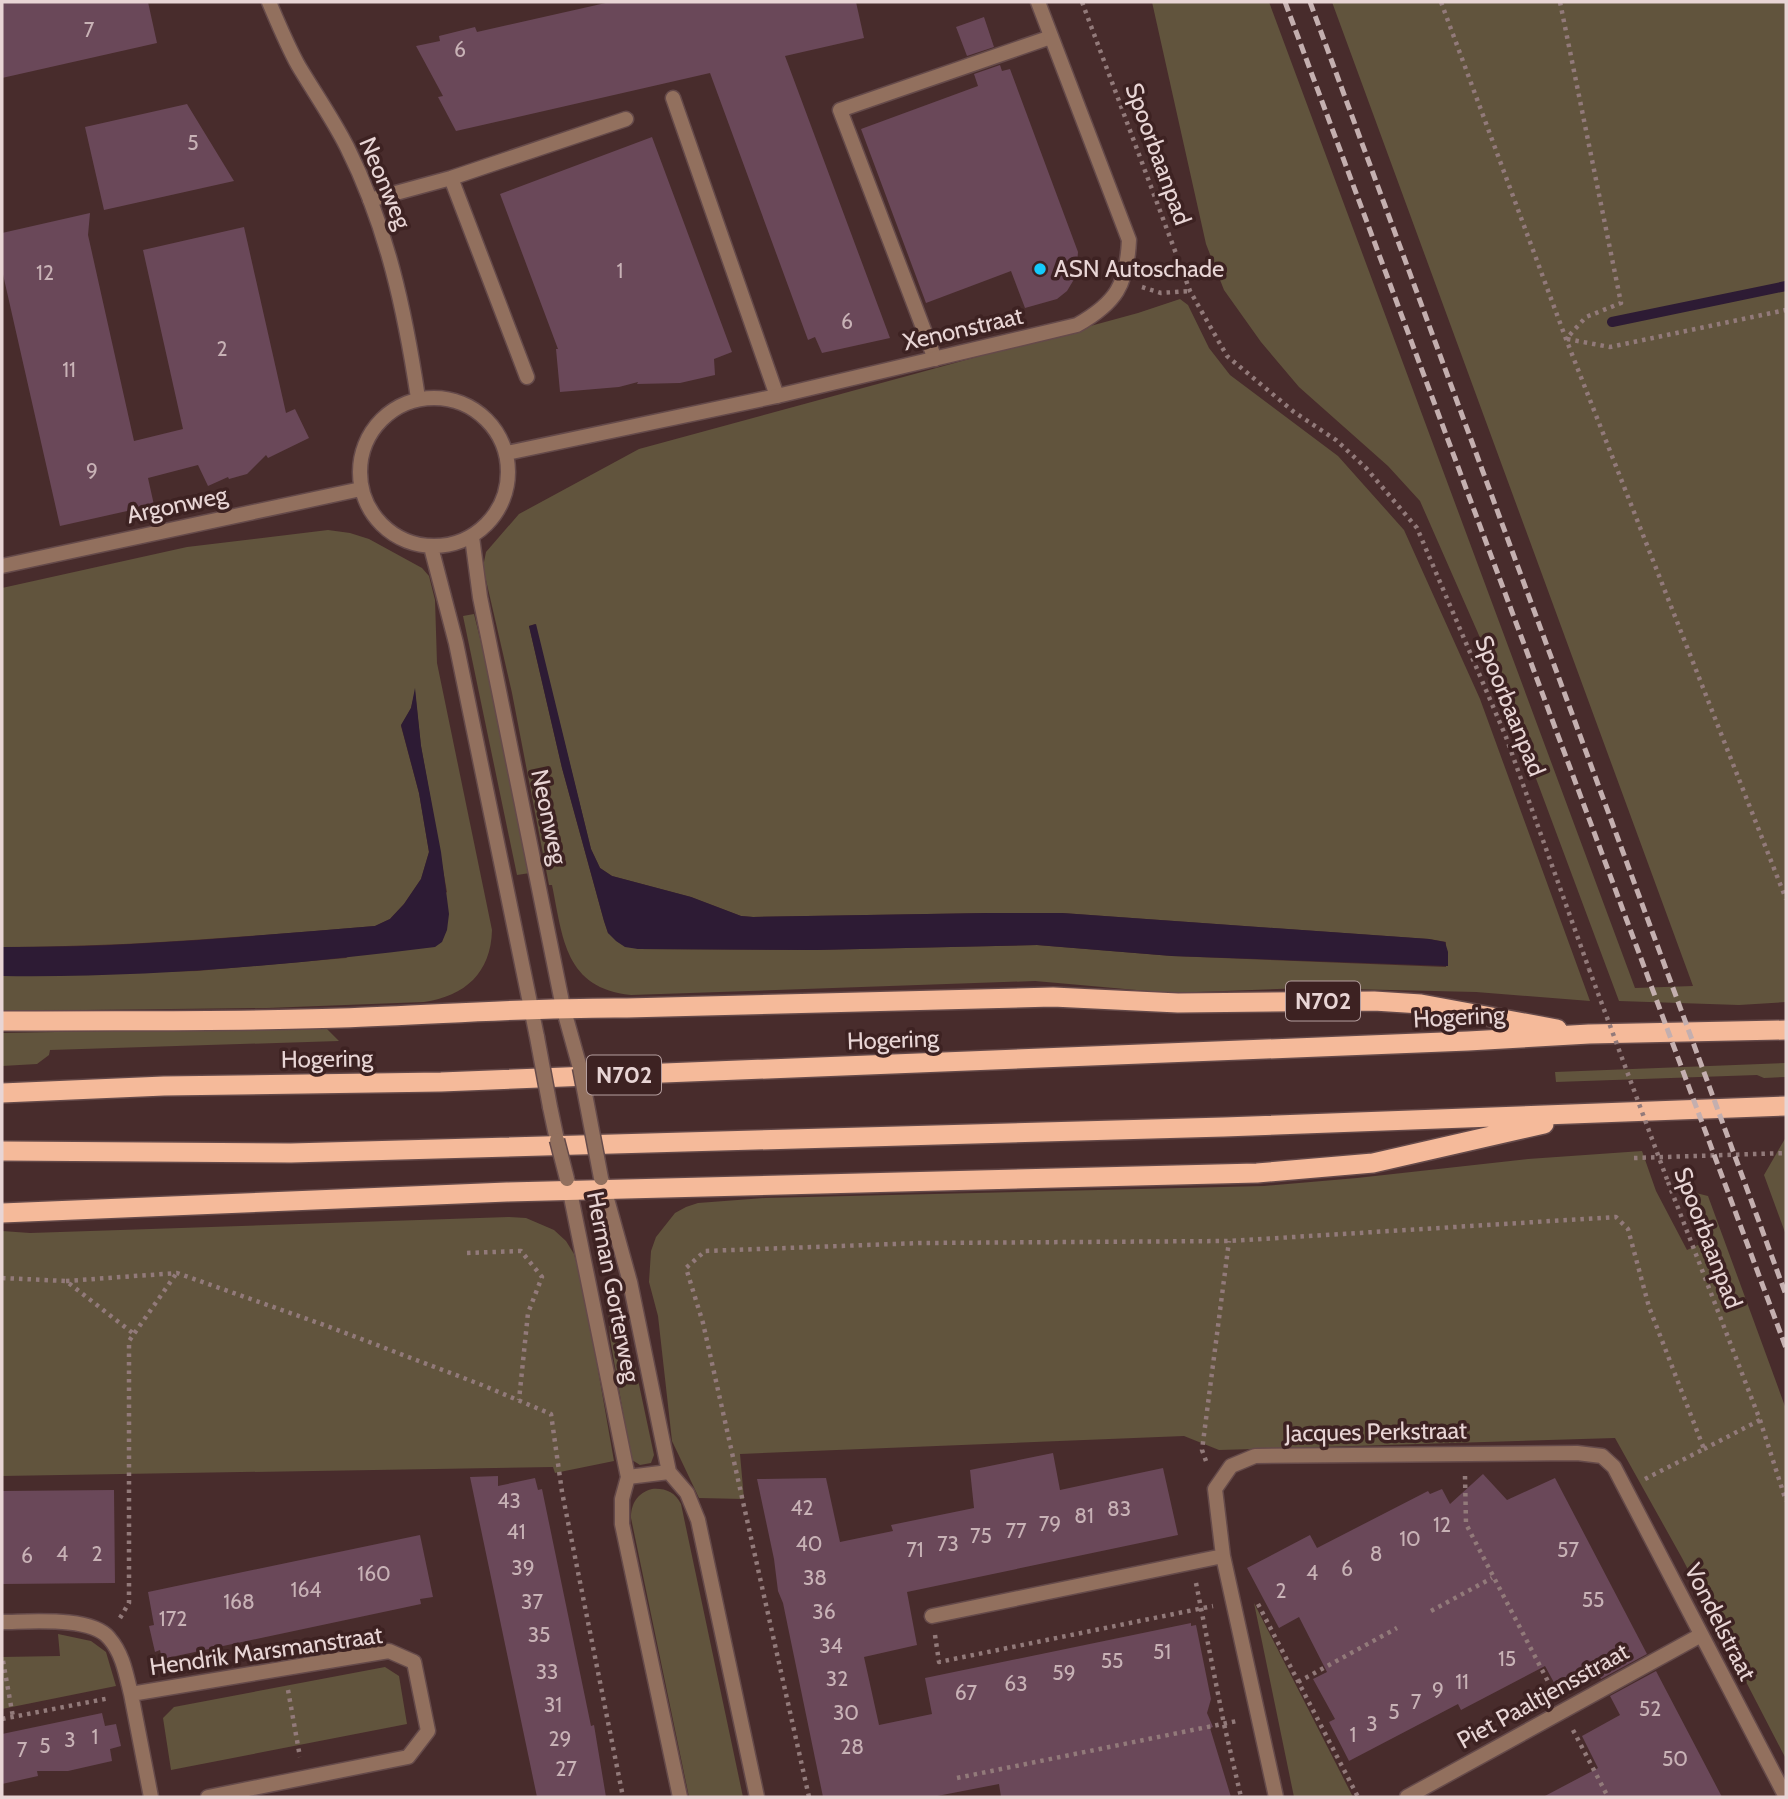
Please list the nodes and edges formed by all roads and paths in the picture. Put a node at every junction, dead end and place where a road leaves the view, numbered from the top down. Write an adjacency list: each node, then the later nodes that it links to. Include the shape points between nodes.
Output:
1 (269, 2): 10 (street, Neonweg, via 296,61 347,147)
2 (1038, 2): 6 (street, Xenonstraat)
3 (1082, 2): 12 (path, Spoorbaanpad)
4 (1441, 2): 14 (path)
5 (1560, 2): 14 (path, via 1621,303 1586,317)
6 (1051, 37): 11 (street, Xenonstraat, via 1129,240 1128,267); 15 (street, via 840,110)
7 (673, 97): 17 (street)
8 (626, 119): 9 (street)
9 (451, 178): 10 (street); 16 (street)
10 (370, 200): 18 (street, Neonweg, via 390,254)
11 (1122, 280): 12 (path, via 1161,293); 15 (street, Xenonstraat, via 1100,312 1077,325)
12 (1190, 291): 47 (path, Spoorbaanpad, bridge, via 1227,356 1336,440 1416,528 1506,737)
13 (1786, 310): 14 (path, via 1610,347)
14 (1566, 339): 24 (path)
15 (935, 359): 17 (street, Xenonstraat)
16 (527, 377)
17 (777, 396): 19 (street, Xenonstraat)
18 (418, 398): 19 (street, via 447,397 474,407 495,427); 20 (street, via 391,410 370,432 360,459)
19 (507, 453): 21 (street, via 509,472 499,509)
20 (361, 489): 22 (street, via 370,511 386,530 407,542); 23 (street, Argonweg)
21 (472, 537): 22 (street); 25 (street, Neonweg, via 480,597)
22 (431, 547): 26 (street, via 456,643)
23 (2, 566)
24 (1786, 899)
25 (563, 1007): 26 (highway, N702); 29 (highway, N702, via 1053,997 1178,1003 1374,1001 1421,1004); 31 (street, Neonweg, bridge)
26 (531, 1010): 27 (highway, N702, via 272,1020); 38 (street, Herman Gorterweg, bridge)
27 (2, 1021)
28 (1786, 1030): 29 (highway, Hogering / N702)
29 (1590, 1034): 30 (highway, Hogering / N702, via 441,1082)
30 (2, 1093)
31 (587, 1106): 37 (street, Herman Gorterweg, bridge)
32 (1786, 1106): 33 (highway)
33 (1590, 1114): 34 (highway, via 291,1153); 37 (highway, via 1373,1164 1257,1173)
34 (2, 1151)
35 (1786, 1153): 36 (path)
36 (1634, 1158)
37 (603, 1184): 38 (highway); 51 (street, Herman Gorterweg, via 630,1282)
38 (569, 1185): 39 (highway); 52 (street, Herman Gorterweg)
39 (2, 1213)
40 (1228, 1241): 48 (path, via 1616,1217 1628,1229 1649,1307); 53 (path, via 1202,1450); 82 (path, via 737,1248 705,1251 686,1268 703,1323)
41 (467, 1253): 46 (path, via 521,1251 542,1277 528,1313)
42 (177, 1273): 44 (path); 45 (path); 46 (path)
43 (2, 1278): 44 (path)
44 (66, 1281): 45 (path)
45 (134, 1334): 65 (path, via 129,1340 130,1603)
46 (519, 1400): 79 (path, via 551,1415)
47 (1760, 1420): 48 (path); 55 (path, Spoorbaanpad)
48 (1704, 1449): 54 (path)
49 (1465, 1454): 50 (street, Jacques Perkstraat, via 1577,1453 1602,1456); 53 (street, Jacques Perkstraat, via 1255,1456 1231,1466); 58 (path, via 1466,1524)
50 (1614, 1467): 54 (street, Vondelstraat)
51 (669, 1472): 52 (street); 81 (street, Herman Gorterweg, via 687,1493 698,1520)
52 (628, 1476): 80 (street, Herman Gorterweg, via 622,1524)
53 (1215, 1489): 56 (street)
54 (1626, 1489): 64 (street, Vondelstraat)
55 (1786, 1502)
56 (1223, 1556): 57 (street); 72 (street)
57 (1191, 1563): 61 (street); 74 (path)
58 (1492, 1578): 60 (path); 70 (path)
59 (1254, 1597): 68 (path)
60 (1431, 1611)
61 (932, 1616)
62 (2, 1622): 65 (street, via 64,1622 95,1627)
63 (1397, 1628): 68 (path)
64 (1702, 1635): 70 (street, Piet Paaltjensstraat); 88 (street, Vondelstraat)
65 (108, 1636): 69 (street, via 123,1660)
66 (3, 1661): 71 (path)
67 (284, 1668): 69 (street, Hendrik Marsmanstraat); 75 (path); 75 (street, Hendrik Marsmanstraat, via 389,1651 415,1662 428,1731 408,1757)
68 (1298, 1682): 85 (path)
69 (131, 1694): 71 (path); 77 (street, Hendrik Marsmanstraat)
70 (1563, 1711): 86 (street, Piet Paaltjensstraat); 87 (path)
71 (13, 1717): 73 (path)
72 (1258, 1717): 74 (path); 84 (street)
73 (2, 1719)
74 (1224, 1724): 76 (path); 83 (path)
75 (304, 1778): 78 (street, Hendrik Marsmanstraat)
76 (957, 1778)
77 (151, 1797)
78 (208, 1797)
79 (623, 1797)
80 (680, 1797)
81 (757, 1797)
82 (809, 1797)
83 (1241, 1797)
84 (1276, 1797)
85 (1358, 1797)
86 (1407, 1797)
87 (1608, 1797)
88 (1786, 1797)

